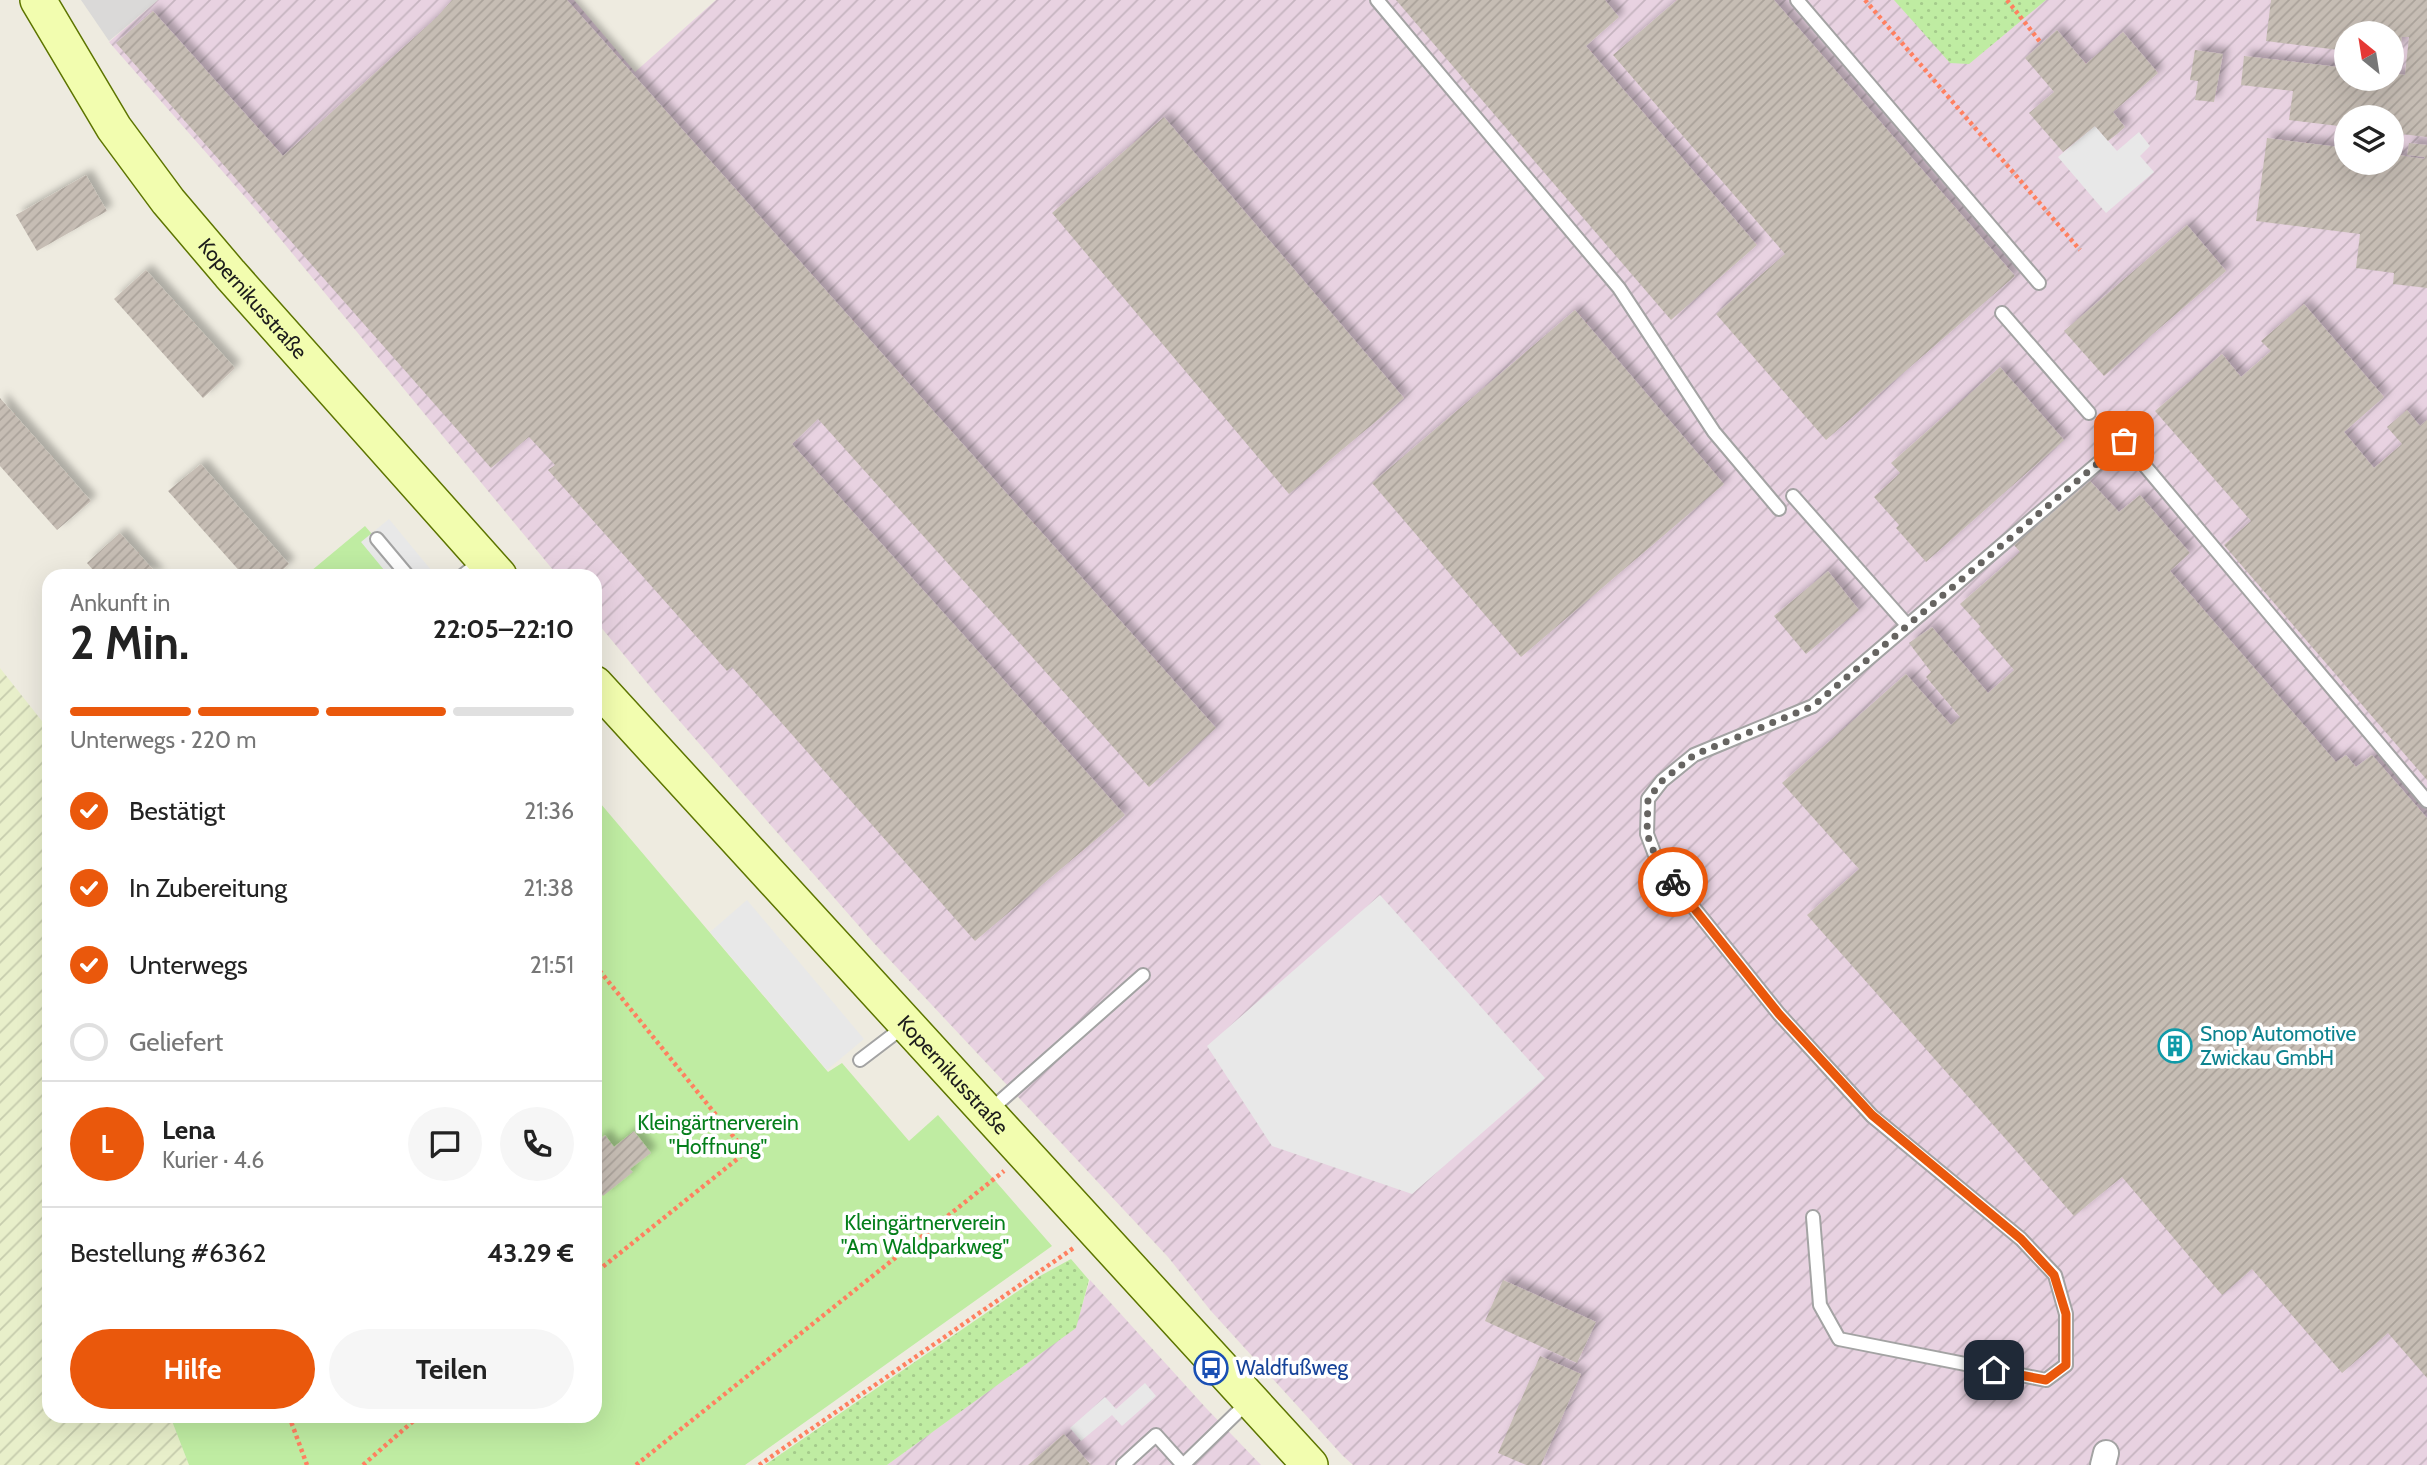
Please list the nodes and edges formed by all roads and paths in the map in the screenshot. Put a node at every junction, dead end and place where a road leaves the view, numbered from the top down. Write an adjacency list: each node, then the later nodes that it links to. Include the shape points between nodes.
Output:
1 (38, 0): 15 (street, Kopernikusstraße, via 114,128 168,201)
2 (1377, 0): 12 (lane, via 1619,288 1714,432)
3 (1797, 0): 8 (lane)
4 (1865, 0): 7 (path)
5 (2007, 0): 6 (path)
6 (2041, 43)
7 (2080, 250)
8 (2039, 283)
9 (2002, 313): 10 (lane)
10 (2089, 413)
11 (1793, 496): 16 (lane)
12 (1779, 509)
13 (377, 539): 14 (lane)
14 (402, 569)
15 (481, 569)
16 (1907, 625): 18 (lane, via 2124,441); 25 (lane, via 1813,706 1694,755 1648,799 1647,834 1658,863 1779,1014 1872,1115 2021,1239 2054,1275 2066,1314 2066,1365 2046,1380 1839,1339 1819,1305)
17 (602, 692): 21 (street, Kopernikusstraße)
18 (2427, 801)
19 (602, 974): 27 (path, via 746,1152)
20 (1143, 975): 23 (lane)
21 (906, 1025): 22 (lane); 23 (street, Kopernikusstraße)
22 (860, 1060)
23 (988, 1112): 24 (street, Kopernikusstraße)
24 (1026, 1154): 26 (street, Kopernikusstraße); 33 (path)
25 (1813, 1217)
26 (1096, 1231): 28 (street, Kopernikusstraße); 34 (path)
27 (602, 1267)
28 (1251, 1400): 35 (lane, via 1183,1465 1156,1435); 36 (street, Kopernikusstraße)
29 (292, 1423): 31 (path)
30 (411, 1423): 32 (path)
31 (307, 1465)
32 (363, 1465)
33 (636, 1465)
34 (759, 1465)
35 (1122, 1465)
36 (1310, 1465)

